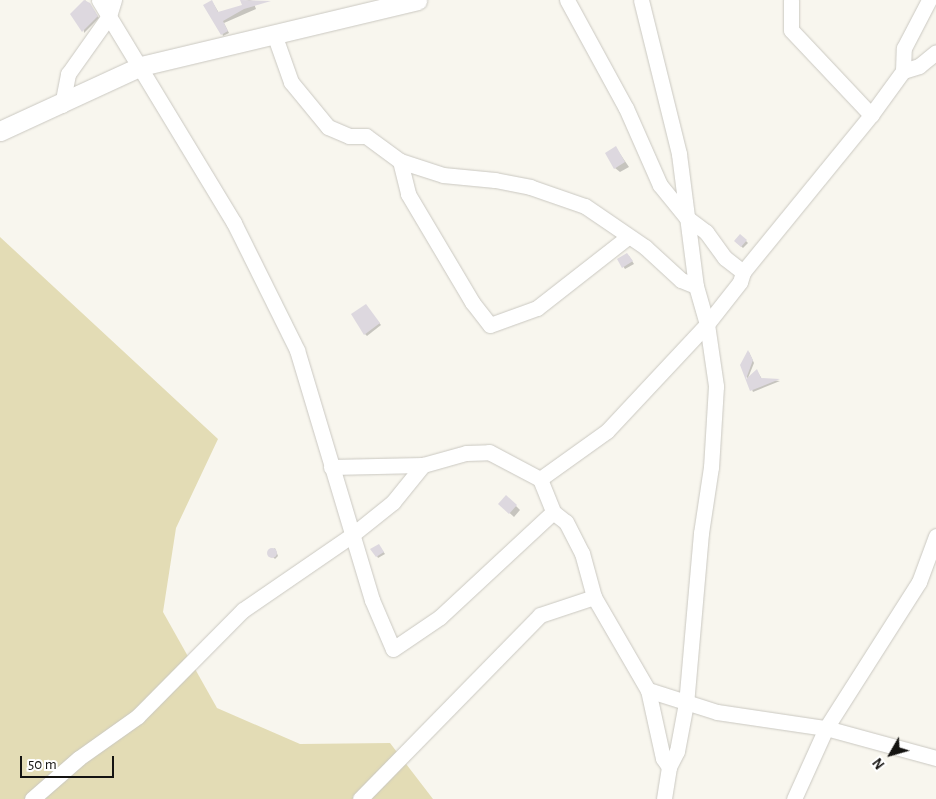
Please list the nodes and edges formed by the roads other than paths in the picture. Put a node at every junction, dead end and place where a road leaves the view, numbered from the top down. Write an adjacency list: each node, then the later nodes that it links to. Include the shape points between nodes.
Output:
1 (99, 0): 8 (street)
2 (114, 0): 8 (street)
3 (417, 0): 9 (main road)
4 (568, 0): 17 (street, via 626,108 660,185)
5 (641, 0): 17 (street, via 679,154)
6 (791, 0): 14 (street, via 791,30)
7 (929, 0): 12 (street, via 904,48)
8 (109, 16): 11 (street); 13 (street, via 68,74)
9 (274, 34): 11 (main road); 16 (street, via 290,82 328,127 349,136 366,136)
10 (936, 52): 12 (street, via 919,66)
11 (141, 66): 13 (main road); 23 (street, via 234,223 297,350)
12 (903, 71): 14 (street)
13 (62, 105): 15 (main road)
14 (871, 115): 19 (street)
15 (0, 131)
16 (400, 162): 18 (street, via 443,175 530,187 584,206); 18 (street, via 408,194 472,302 490,325 537,308)
17 (686, 217): 19 (street, via 706,232 725,258); 20 (street)
18 (628, 237): 20 (street, via 645,247 680,280)
19 (743, 272): 21 (street, via 740,282)
20 (696, 286): 21 (street)
21 (707, 324): 24 (street, via 607,431); 30 (street, via 716,386)
22 (423, 465): 23 (street); 24 (street, via 466,453 489,452); 26 (street, via 393,502)
23 (332, 467): 26 (street)
24 (540, 479): 25 (street)
25 (554, 512): 26 (street, via 440,617 393,649 372,600); 28 (street, via 566,522 582,553)
26 (352, 536): 34 (street, via 243,610 138,716 79,758)
27 (936, 536): 31 (street, via 920,582)
28 (594, 597): 29 (street); 35 (street, via 540,615)
29 (648, 690): 30 (street); 33 (street, via 663,758)
30 (686, 703): 31 (street, via 717,712); 33 (street, via 678,751)
31 (826, 728): 32 (street); 37 (street)
32 (936, 758)
33 (668, 767): 36 (street)
34 (32, 799)
35 (360, 799)
36 (664, 799)
37 (794, 799)

